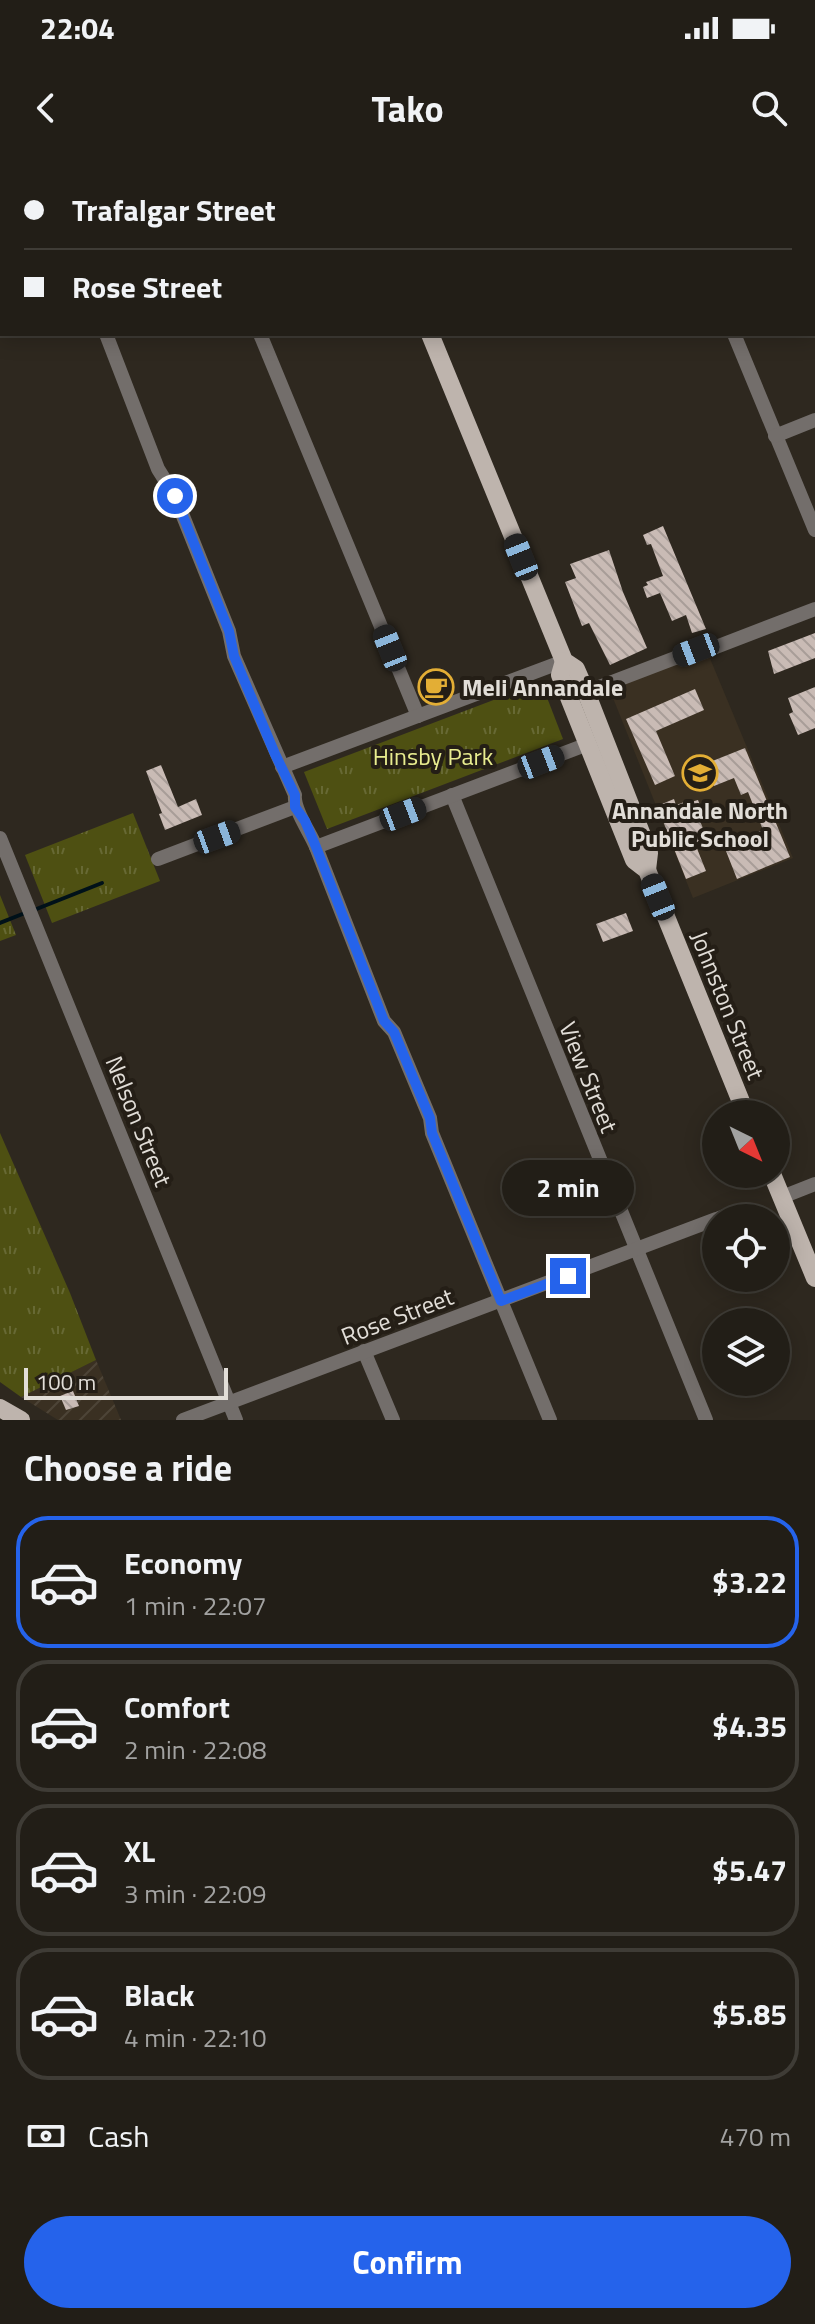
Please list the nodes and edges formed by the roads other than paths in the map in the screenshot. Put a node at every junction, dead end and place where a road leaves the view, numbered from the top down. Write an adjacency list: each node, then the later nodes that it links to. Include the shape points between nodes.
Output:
1 (107, 336): 13 (street)
2 (261, 336): 11 (street)
3 (431, 336): 9 (main road, Johnston Street)
4 (735, 336): 6 (street)
5 (815, 420): 6 (street)
6 (775, 436): 7 (street)
7 (815, 530)
8 (815, 609): 10 (street)
9 (564, 661): 10 (main road, Johnston Street, via 576,669); 11 (street); 12 (main road, Johnston Street, via 560,675)
10 (586, 692): 19 (main road, Johnston Street, via 649,853)
11 (418, 716): 13 (street)
12 (588, 744): 14 (street); 19 (main road, Johnston Street, via 634,860)
13 (282, 767): 15 (street)
14 (452, 795): 17 (street); 25 (street, View Street)
15 (295, 807): 17 (street); 18 (street)
16 (0, 838): 29 (street, Nelson Street)
17 (316, 847): 27 (street)
18 (158, 859)
19 (647, 870): 20 (main road, Johnston Street)
20 (740, 1100)
21 (815, 1184): 23 (street)
22 (778, 1188): 23 (main road)
23 (782, 1197): 26 (main road)
24 (702, 1225): 25 (street, Rose Street)
25 (636, 1250): 27 (street, Rose Street); 36 (street, View Street)
26 (815, 1278)
27 (501, 1301): 28 (street, Rose Street); 35 (street)
28 (364, 1351): 29 (street, Rose Street); 34 (street)
29 (230, 1403): 32 (street, Rose Street); 33 (street, Nelson Street)
30 (0, 1408): 31 (main road)
31 (19, 1419)
32 (183, 1420)
33 (236, 1420)
34 (393, 1420)
35 (550, 1420)
36 (706, 1420)

